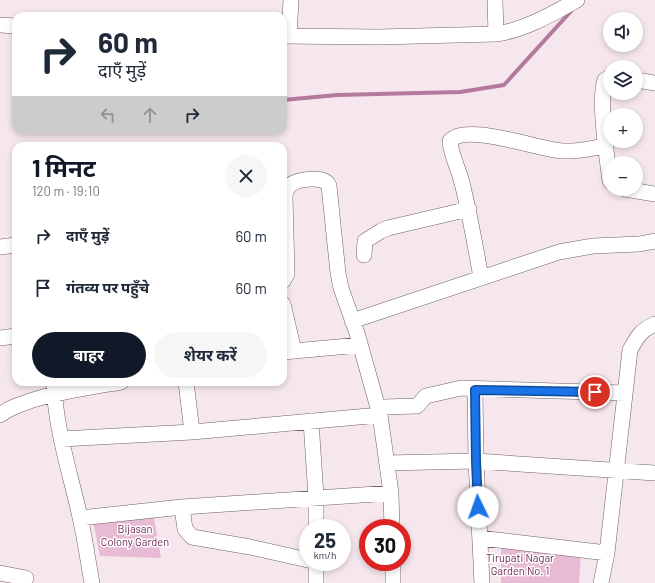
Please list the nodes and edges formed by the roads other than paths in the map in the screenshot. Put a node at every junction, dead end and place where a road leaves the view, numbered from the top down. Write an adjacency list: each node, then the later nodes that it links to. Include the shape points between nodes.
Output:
1 (291, 0): 6 (street)
2 (495, 0): 7 (street)
3 (577, 0): 7 (street, via 552,14 507,33)
4 (0, 26): 5 (street)
5 (12, 26)
6 (287, 29)
7 (496, 34): 8 (street)
8 (287, 36)
9 (643, 81): 10 (street)
10 (655, 83)
11 (603, 146): 15 (street, via 563,151 493,135 456,136 450,141 450,147)
12 (287, 190): 21 (street, via 291,184 299,182 317,179 328,182 338,273)
13 (643, 192): 14 (street)
14 (655, 194)
15 (469, 209): 19 (street, via 381,231 365,241); 20 (street)
16 (655, 241): 20 (street, via 593,246 559,252)
17 (12, 246): 18 (street)
18 (0, 247)
19 (364, 255)
20 (482, 277): 21 (street)
21 (352, 321): 26 (street)
22 (655, 324): 32 (street, via 636,338 630,350)
23 (287, 335): 27 (street)
24 (12, 336): 25 (street)
25 (0, 338)
26 (360, 345): 27 (street); 34 (street)
27 (289, 351)
28 (76, 386): 30 (street)
29 (186, 386): 36 (street)
30 (54, 388): 33 (street, via 7,409); 37 (street)
31 (475, 390): 32 (street); 34 (street, via 462,388 426,396 417,406 383,407); 38 (street)
32 (625, 393): 40 (street)
33 (0, 415)
34 (380, 415): 35 (street); 39 (street)
35 (311, 421): 36 (street); 43 (street)
36 (192, 432): 37 (street)
37 (61, 439): 45 (street)
38 (476, 461): 39 (street); 40 (street); 48 (street)
39 (387, 463): 42 (street)
40 (616, 471): 41 (street); 49 (street)
41 (655, 473)
42 (391, 493): 43 (street); 47 (street)
43 (316, 497): 44 (street); 46 (street)
44 (182, 507): 45 (street); 50 (street, via 185,529 192,538)
45 (80, 518): 55 (street)
46 (316, 519)
47 (392, 519)
48 (480, 538): 49 (street); 58 (street)
49 (607, 553): 59 (street)
50 (299, 558)
51 (316, 571): 56 (street)
52 (393, 571): 57 (street)
53 (0, 573): 54 (street)
54 (26, 578)
55 (92, 583)
56 (316, 583)
57 (394, 583)
58 (482, 583)
59 (601, 583)

